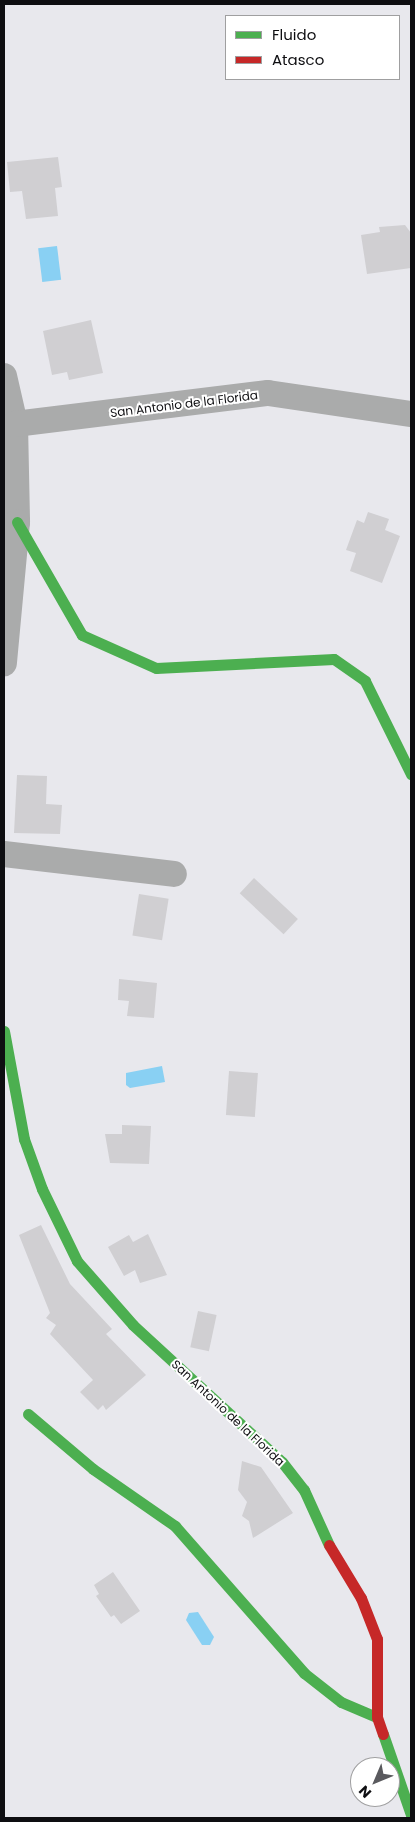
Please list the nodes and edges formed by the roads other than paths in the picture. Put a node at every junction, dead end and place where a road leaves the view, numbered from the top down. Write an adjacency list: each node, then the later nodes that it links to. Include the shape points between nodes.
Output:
1 (4, 376): 3 (street)
2 (411, 414): 3 (street, San Antonio de la Florida, via 268,393)
3 (15, 424): 4 (street)
4 (17, 522): 5 (street); 6 (street, via 82,635 156,668 334,659 365,681)
5 (4, 663)
6 (411, 774)
7 (4, 854): 8 (street)
8 (174, 874)
9 (4, 1031): 11 (street, San Antonio de la Florida, via 24,1139 42,1188 77,1261 133,1325 282,1462 304,1490 335,1558 372,1619 380,1666)
10 (28, 1414): 11 (street, via 93,1469 175,1526 304,1673 341,1702)
11 (377, 1716): 12 (street, San Antonio de la Florida)
12 (411, 1815)

